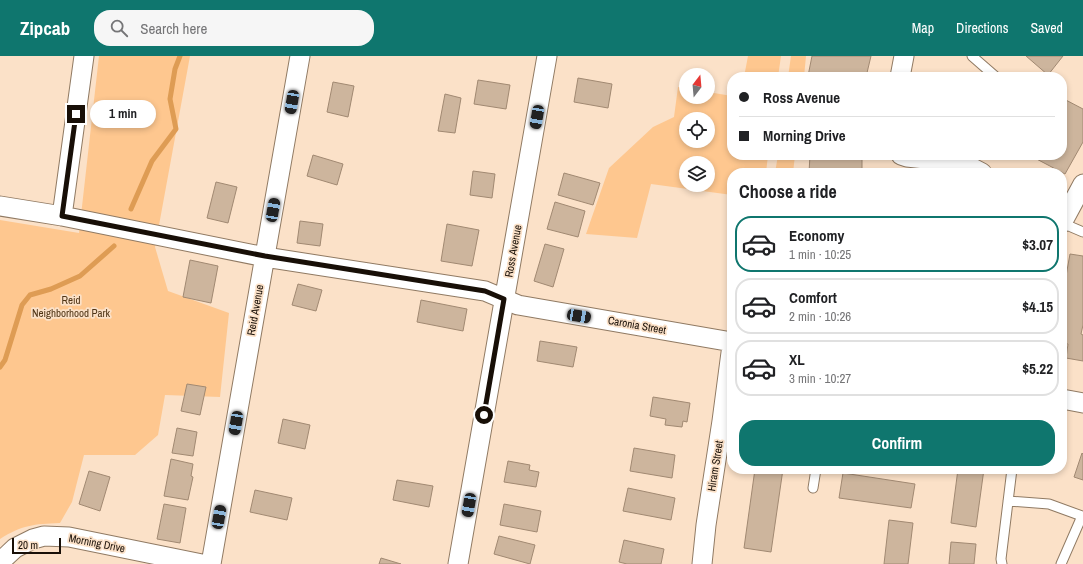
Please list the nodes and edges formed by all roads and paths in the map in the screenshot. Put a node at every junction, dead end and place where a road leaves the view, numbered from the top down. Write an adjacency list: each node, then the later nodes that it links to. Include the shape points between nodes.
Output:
1 (84, 56): 13 (street)
2 (300, 56): 16 (street, Reid Avenue)
3 (547, 56): 17 (street, Ross Avenue)
4 (904, 56): 6 (street)
5 (972, 56): 7 (lane)
6 (901, 72)
7 (990, 72)
8 (967, 160): 9 (street)
9 (976, 168)
10 (1083, 184): 12 (street)
11 (0, 206): 13 (street, Caronia Street)
12 (1067, 214)
13 (62, 216): 16 (street, Caronia Street)
14 (1067, 225): 15 (lane)
15 (1083, 232)
16 (265, 256): 17 (street, Caronia Street, via 485,291); 28 (street, Reid Avenue)
17 (504, 299): 18 (street, Caronia Street, via 518,305); 29 (street, Ross Avenue)
18 (727, 342)
19 (727, 382): 30 (street, Hiram Street)
20 (1067, 400): 21 (street)
21 (1083, 403)
22 (815, 474): 24 (lane)
23 (1011, 474): 25 (lane)
24 (813, 488)
25 (1008, 501): 31 (lane); 32 (lane, via 1049,504 1082,516)
26 (0, 562): 27 (street, Morning Drive, via 15,548 44,536 69,537)
27 (202, 564)
28 (211, 564)
29 (458, 564)
30 (702, 564)
31 (1002, 564)
32 (1061, 564)

